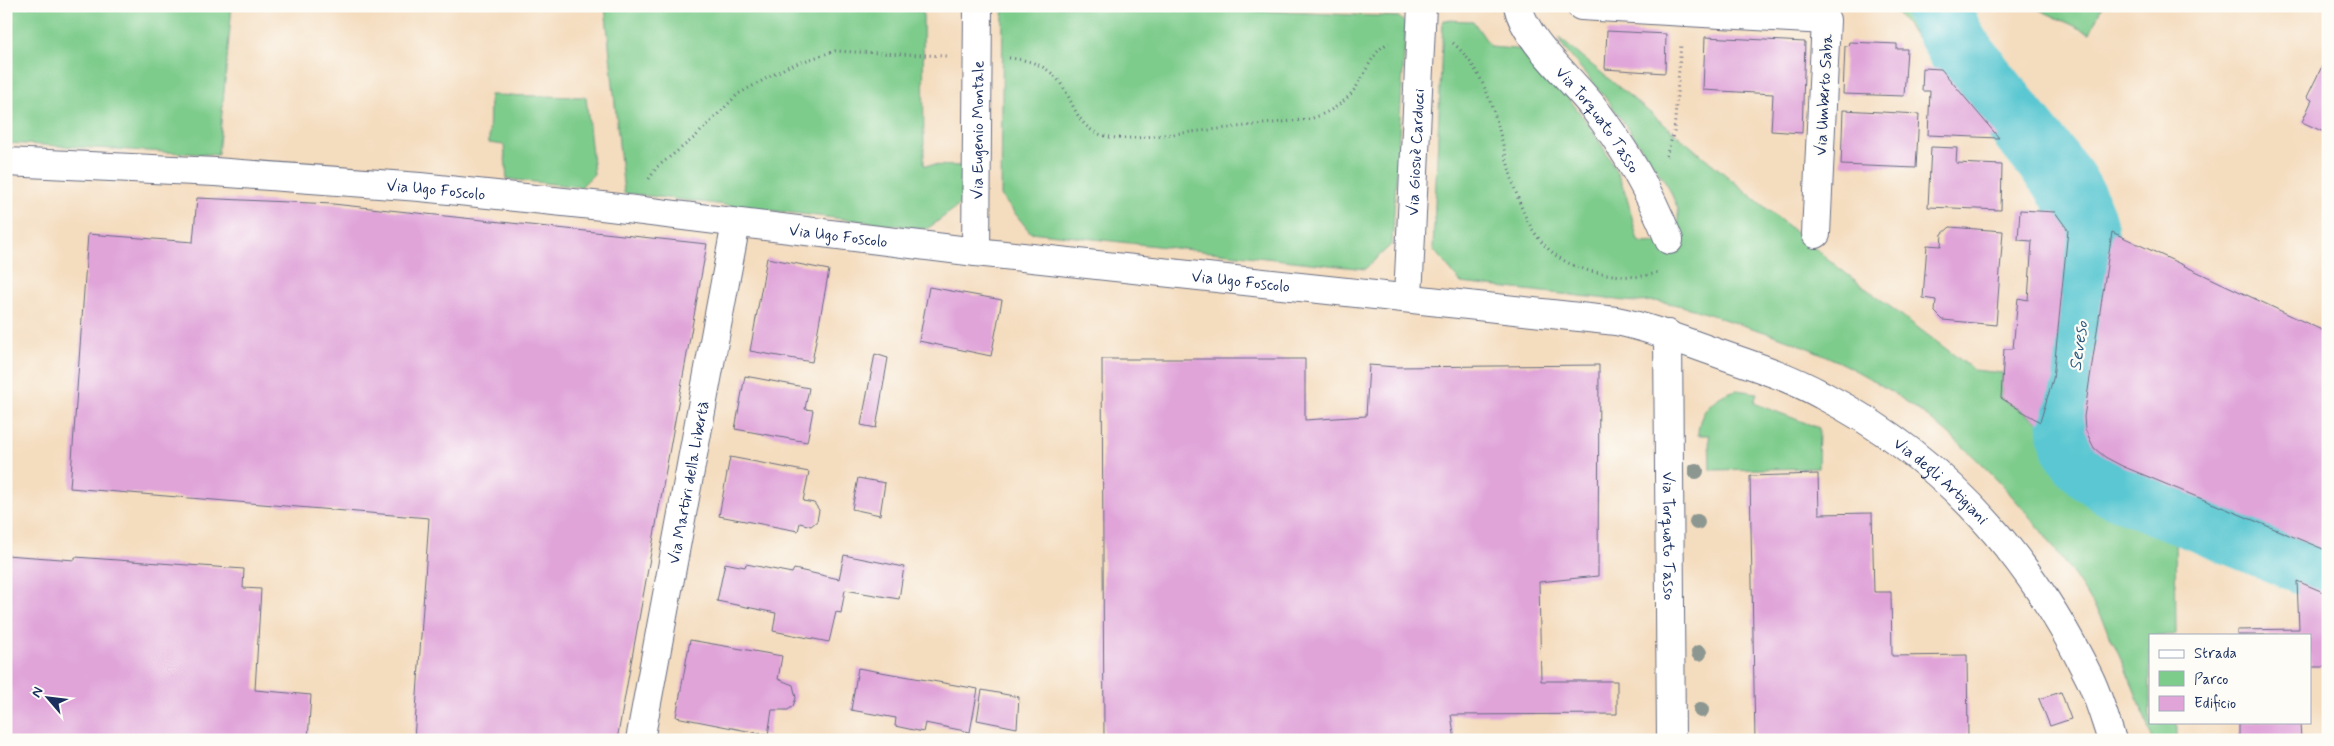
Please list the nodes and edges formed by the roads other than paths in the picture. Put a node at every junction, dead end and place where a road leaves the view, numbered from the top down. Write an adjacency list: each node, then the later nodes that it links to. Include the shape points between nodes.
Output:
1 (978, 6): 9 (street, Via Eugenio Montale)
2 (1422, 6): 10 (street, Via Giosuè Carducci)
3 (1518, 6): 8 (street, Via Torquato Tasso, via 1525,28 1594,107 1626,153 1653,200)
4 (1582, 6): 7 (street, Via Umberto Saba, via 1826,20)
5 (6, 162): 6 (street, Via Ugo Foscolo, via 215,172 420,187)
6 (736, 223): 9 (street, Via Ugo Foscolo); 12 (street, Via Martiri della Libertà)
7 (1816, 234)
8 (1669, 240)
9 (976, 252): 10 (street, Via Ugo Foscolo)
10 (1408, 297): 11 (street, Via Ugo Foscolo, via 1616,321)
11 (1668, 334): 13 (street, Via Torquato Tasso); 14 (street, Via degli Artigiani, via 1767,369 1864,418 1922,460 1972,504 2017,558 2053,612 2090,680)
12 (640, 740)
13 (1671, 740)
14 (2112, 740)

